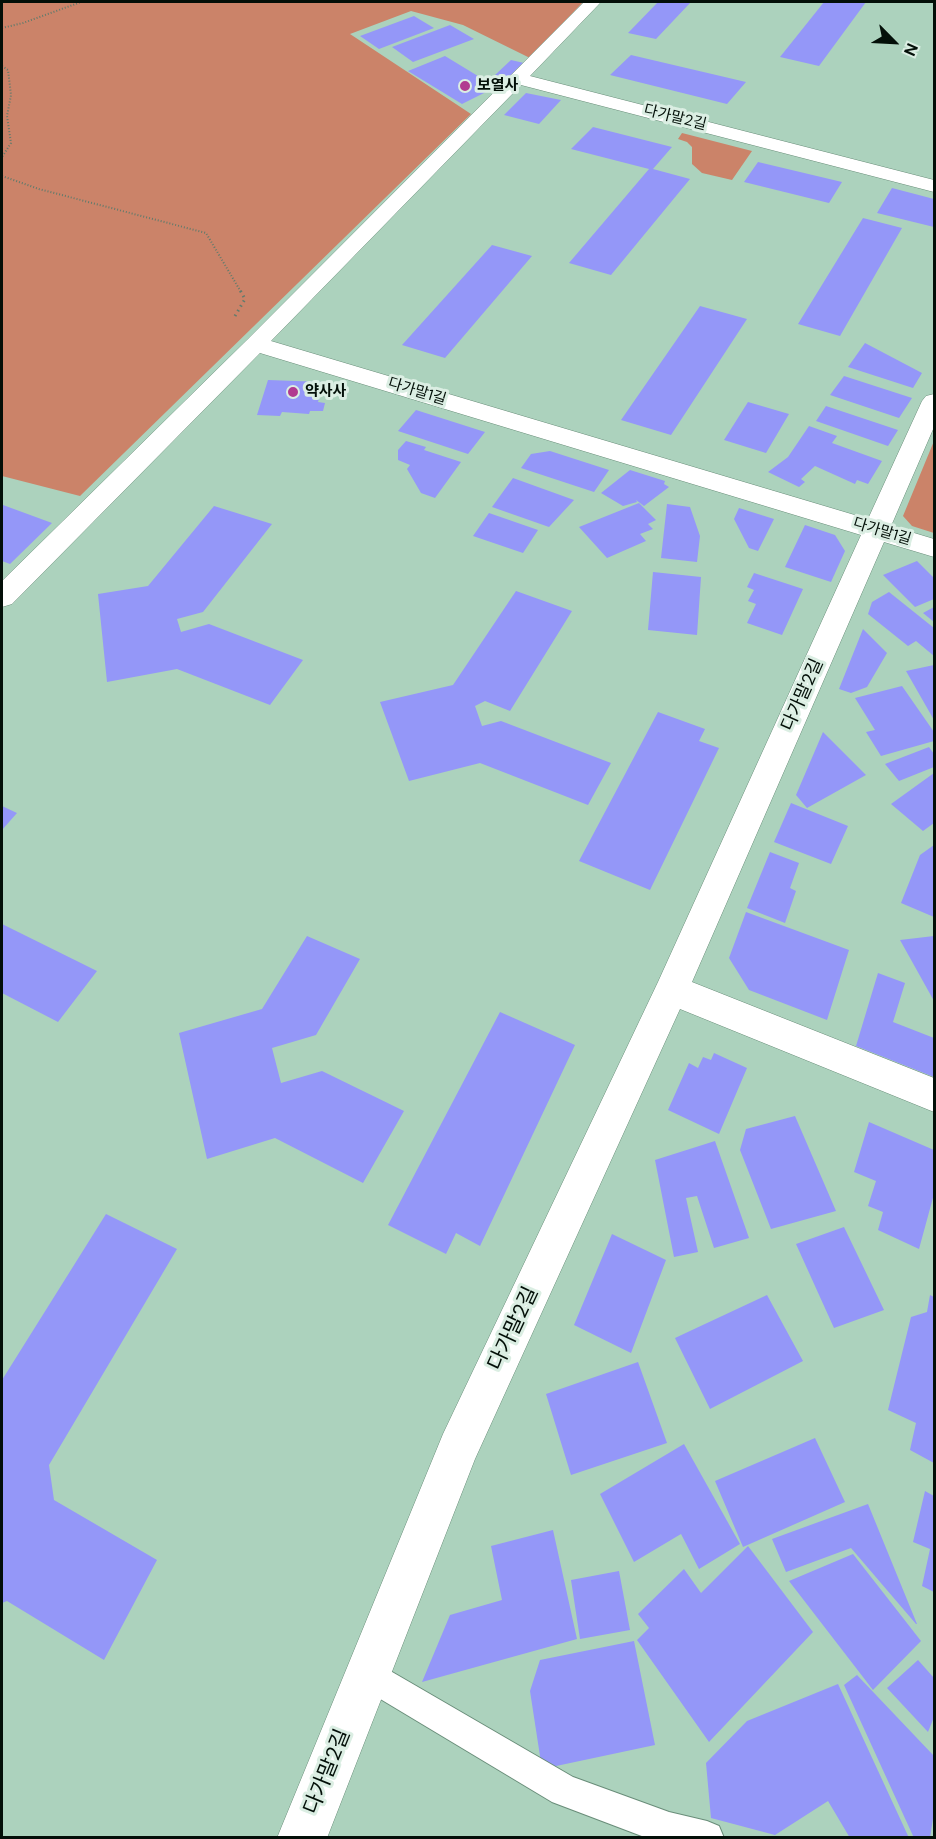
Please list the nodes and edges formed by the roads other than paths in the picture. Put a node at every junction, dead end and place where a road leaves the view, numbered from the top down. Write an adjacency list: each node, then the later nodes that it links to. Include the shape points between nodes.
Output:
1 (592, 2): 2 (street)
2 (519, 79): 3 (street, 다가말2길); 4 (street)
3 (934, 186)
4 (256, 344): 6 (street, 다가말1길); 8 (street)
5 (934, 401): 6 (street, 다가말2길)
6 (876, 530): 7 (street, 다가말1길); 9 (street, 다가말2길)
7 (934, 548)
8 (2, 597)
9 (672, 990): 10 (street); 11 (street, 다가말2길, via 458,1449)
10 (934, 1095)
11 (368, 1674): 12 (street, 다가말2길); 13 (lane, via 564,1790 669,1829)
12 (302, 1838)
13 (707, 1838)

